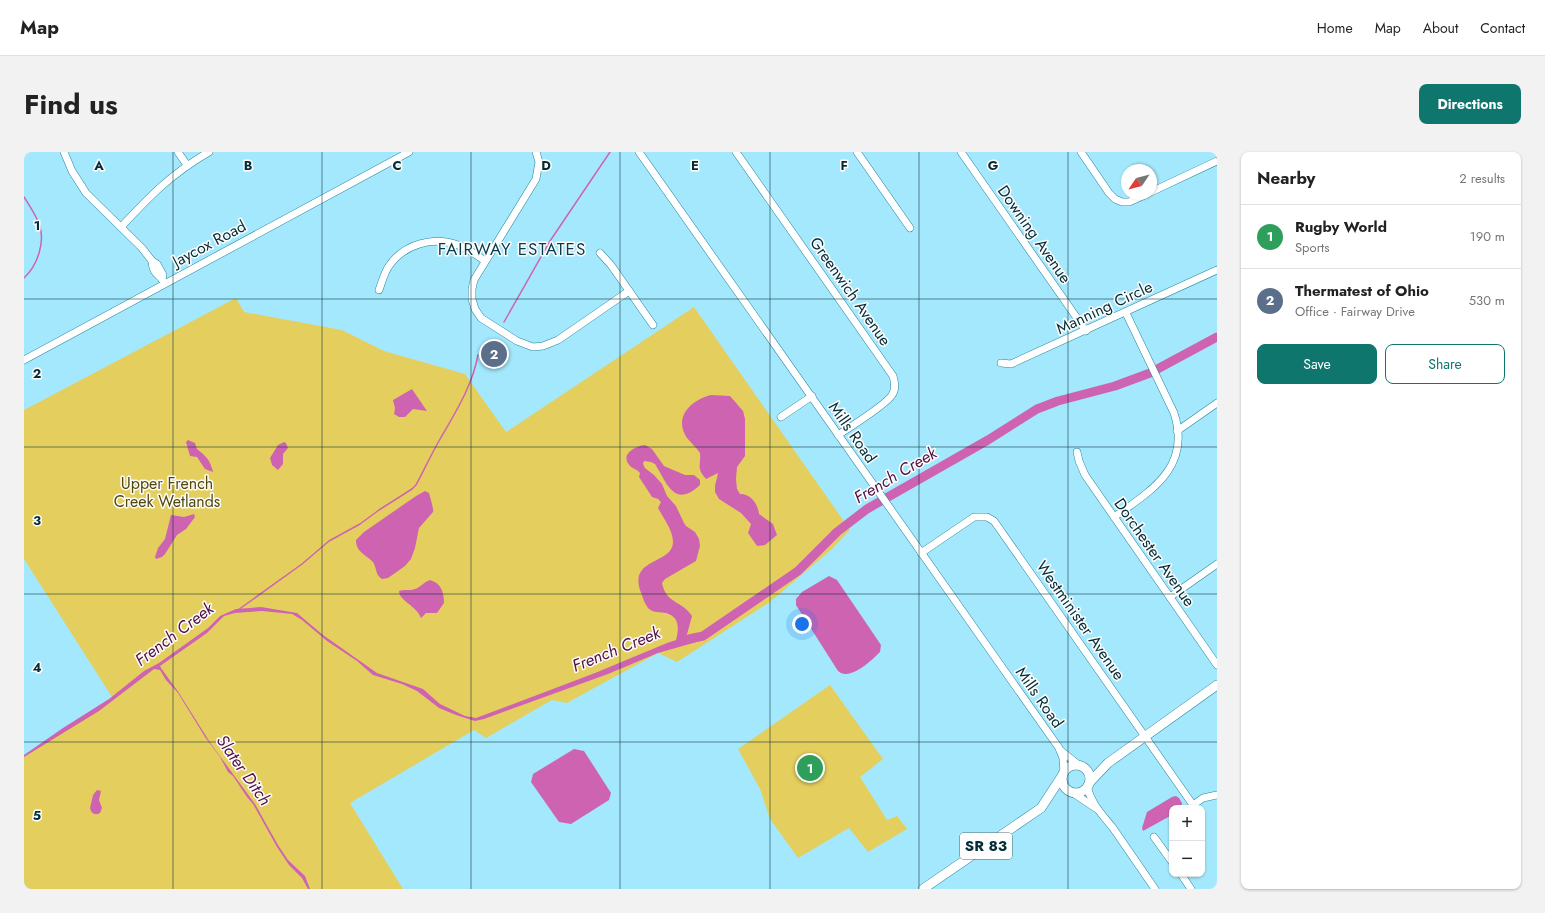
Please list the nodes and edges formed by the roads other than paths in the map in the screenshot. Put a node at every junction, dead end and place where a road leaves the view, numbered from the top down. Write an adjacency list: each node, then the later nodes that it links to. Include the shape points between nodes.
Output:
1 (64, 152): 15 (street, via 84,190)
2 (178, 152): 12 (street)
3 (209, 152): 12 (street)
4 (409, 152): 20 (street, Jaycox Road)
5 (536, 152): 18 (street, via 539,162 536,179)
6 (639, 152): 28 (street, Mills Road)
7 (736, 152): 32 (street, Greenwich Avenue, via 895,381 894,392 888,400)
8 (857, 152): 16 (street)
9 (961, 152): 25 (street, Downing Avenue)
10 (1081, 152): 14 (street, via 1110,194 1119,201)
11 (1217, 161): 13 (street)
12 (187, 165): 15 (street, via 163,184)
13 (1157, 189)
14 (1134, 200)
15 (121, 227): 20 (street, via 157,264)
16 (910, 228)
17 (600, 253): 22 (street)
18 (485, 261): 21 (street, via 449,242 419,244 402,252 392,261); 22 (street, via 472,289 475,309 484,320 527,346 538,347 553,343)
19 (1217, 270): 23 (street, Manning Circle)
20 (163, 281): 26 (street, Jaycox Road)
21 (379, 290)
22 (629, 291): 24 (street)
23 (1126, 313): 25 (street, Manning Circle); 31 (street, via 1174,414)
24 (653, 325)
25 (1086, 331): 27 (street, Manning Circle, via 1011,364)
26 (24, 360)
27 (1001, 363)
28 (812, 396): 30 (street); 32 (street, Mills Road)
29 (1217, 403): 31 (street)
30 (781, 417)
31 (1177, 431): 34 (street, via 1175,456 1166,475 1154,488)
32 (838, 435): 35 (street, Mills Road)
33 (1077, 452): 34 (street, Dorchester Avenue, via 1085,475)
34 (1114, 517): 37 (street, Dorchester Avenue)
35 (921, 553): 40 (street, Westminister Avenue, via 974,517 987,517 994,522); 41 (street, Mills Road)
36 (1217, 564): 37 (street)
37 (1170, 597): 38 (street, Dorchester Avenue)
38 (1217, 665)
39 (1217, 684): 40 (main road)
40 (1145, 736): 42 (main road); 47 (street, Westminister Avenue, via 1193,804)
41 (1059, 748): 43 (street, Mills Road); 44 (street, Mills Road, via 1064,761)
42 (1108, 762): 43 (main road, via 1095,768); 45 (main road)
43 (1082, 768): 44 (main road, via 1071,766); 45 (main road, via 1088,775)
44 (1063, 774): 46 (main road, via 1063,785); 48 (main road, SR 83)
45 (1088, 785): 46 (main road, via 1081,792); 49 (street)
46 (1071, 792): 48 (main road, SR 83); 49 (street)
47 (1217, 794)
48 (1047, 801): 53 (main road, SR 83, via 1041,808)
49 (1097, 809): 54 (street)
50 (1154, 837): 51 (street)
51 (1169, 858)
52 (1183, 877): 55 (street)
53 (923, 889)
54 (1155, 889)
55 (1191, 889)

